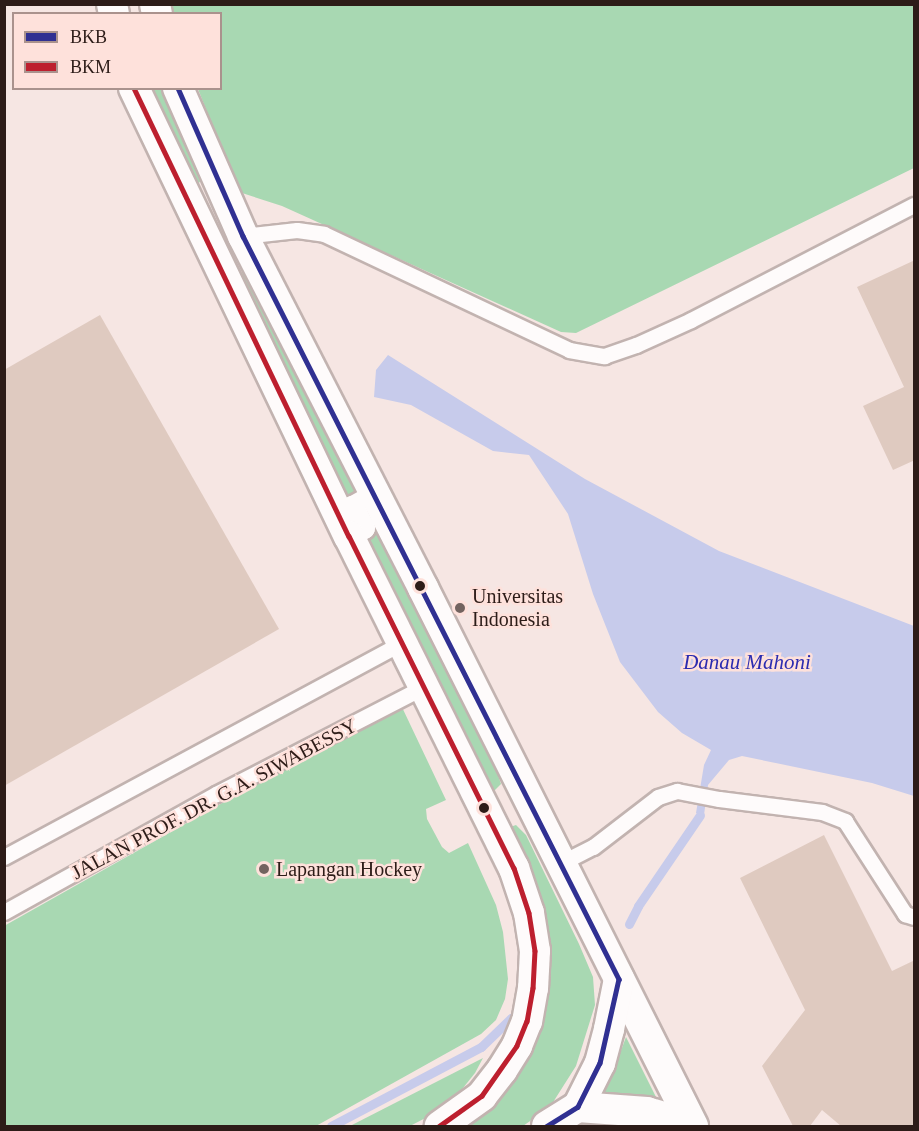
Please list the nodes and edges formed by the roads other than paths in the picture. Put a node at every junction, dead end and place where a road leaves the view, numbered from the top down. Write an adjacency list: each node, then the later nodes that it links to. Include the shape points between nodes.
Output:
1 (135, 90): 6 (street)
2 (179, 90): 4 (street)
3 (915, 205): 4 (lane, via 691,320 604,356 569,350 324,234 297,230)
4 (243, 236): 5 (street)
5 (375, 495): 6 (street, via 353,507 364,528); 10 (street)
6 (349, 536): 7 (street)
7 (403, 642): 8 (street); 9 (lane)
8 (425, 686): 11 (lane, JALAN PROF. DR. G.A. SIWABESSY, via 216,794); 15 (street, via 514,868 530,914 535,951 527,1021 516,1046 482,1096)
9 (4, 857)
10 (561, 863): 12 (lane, via 593,847 658,797 677,791 822,812 845,821 905,914); 13 (street)
11 (4, 912)
12 (915, 917)
13 (619, 979): 14 (street, via 600,1062); 18 (street)
14 (578, 1107): 16 (street); 17 (street, via 647,1112)
15 (440, 1126)
16 (547, 1126)
17 (682, 1126)
18 (693, 1126)

